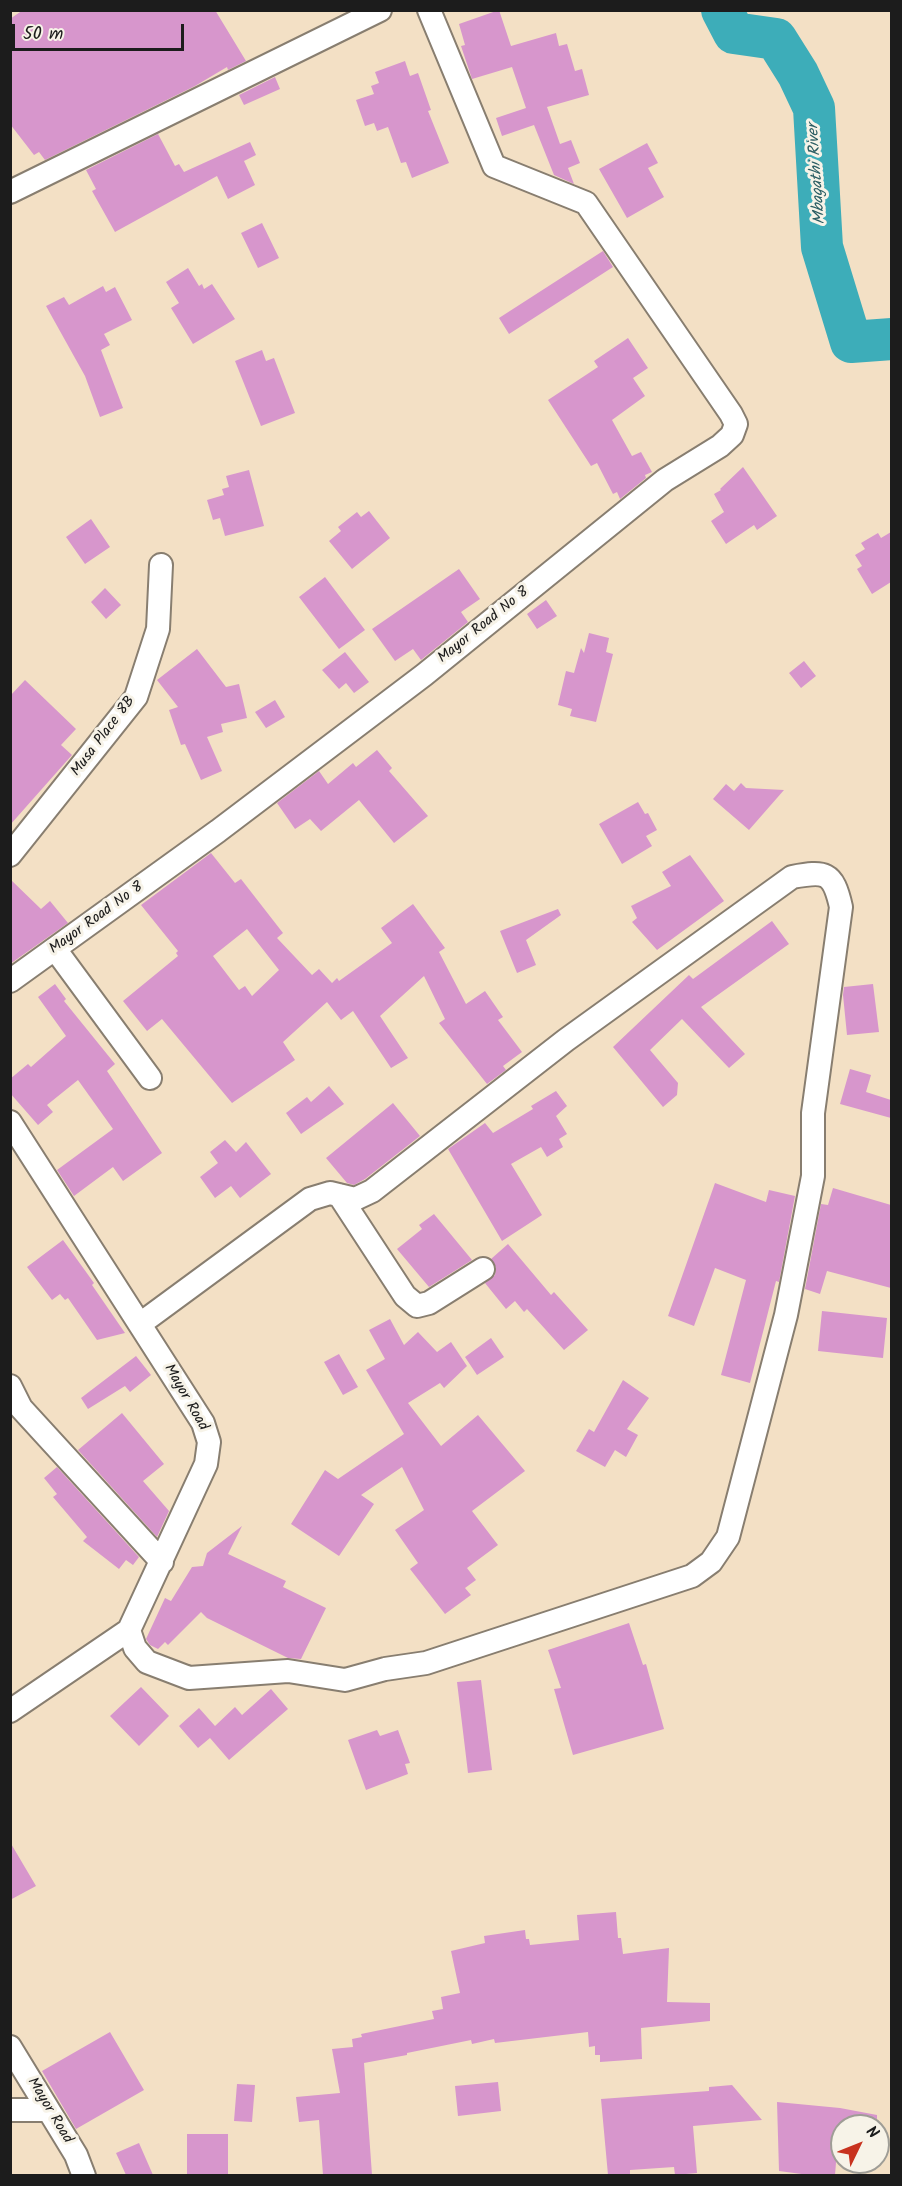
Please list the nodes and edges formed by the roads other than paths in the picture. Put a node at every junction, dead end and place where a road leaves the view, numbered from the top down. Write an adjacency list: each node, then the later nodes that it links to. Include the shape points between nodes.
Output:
1 (381, 10): 3 (street)
2 (429, 10): 6 (street, Mayor Road No 8, via 494,166 586,203 731,414 736,424 732,435 665,480 424,675)
3 (10, 192)
4 (161, 565): 5 (street, Musa Place 8B, via 158,629 136,697)
5 (10, 855)
6 (55, 949): 7 (street, Mayor Road No 8); 8 (street)
7 (10, 981)
8 (150, 1078)
9 (11, 1125): 12 (street, Mayor Road)
10 (339, 1194): 11 (street, via 405,1296 417,1306 429,1303); 12 (street, via 310,1199); 15 (street, via 355,1199 372,1191 566,1040 792,877 826,875 837,887 841,907 813,1113 813,1176 786,1315 728,1537 711,1562 692,1576 426,1663 345,1680 288,1671 189,1678 147,1662 135,1648)
11 (483, 1269)
12 (140, 1324): 14 (street, Mayor Road, via 203,1424 209,1442 206,1464)
13 (10, 1386): 14 (street, via 21,1408)
14 (162, 1562): 15 (street, Mayor Road)
15 (129, 1630): 16 (street, Mayor Road)
16 (10, 1711)
17 (10, 2047): 19 (street, Mayor Road)
18 (10, 2110): 19 (street)
19 (47, 2110): 20 (street, Mayor Road)
20 (84, 2175)

